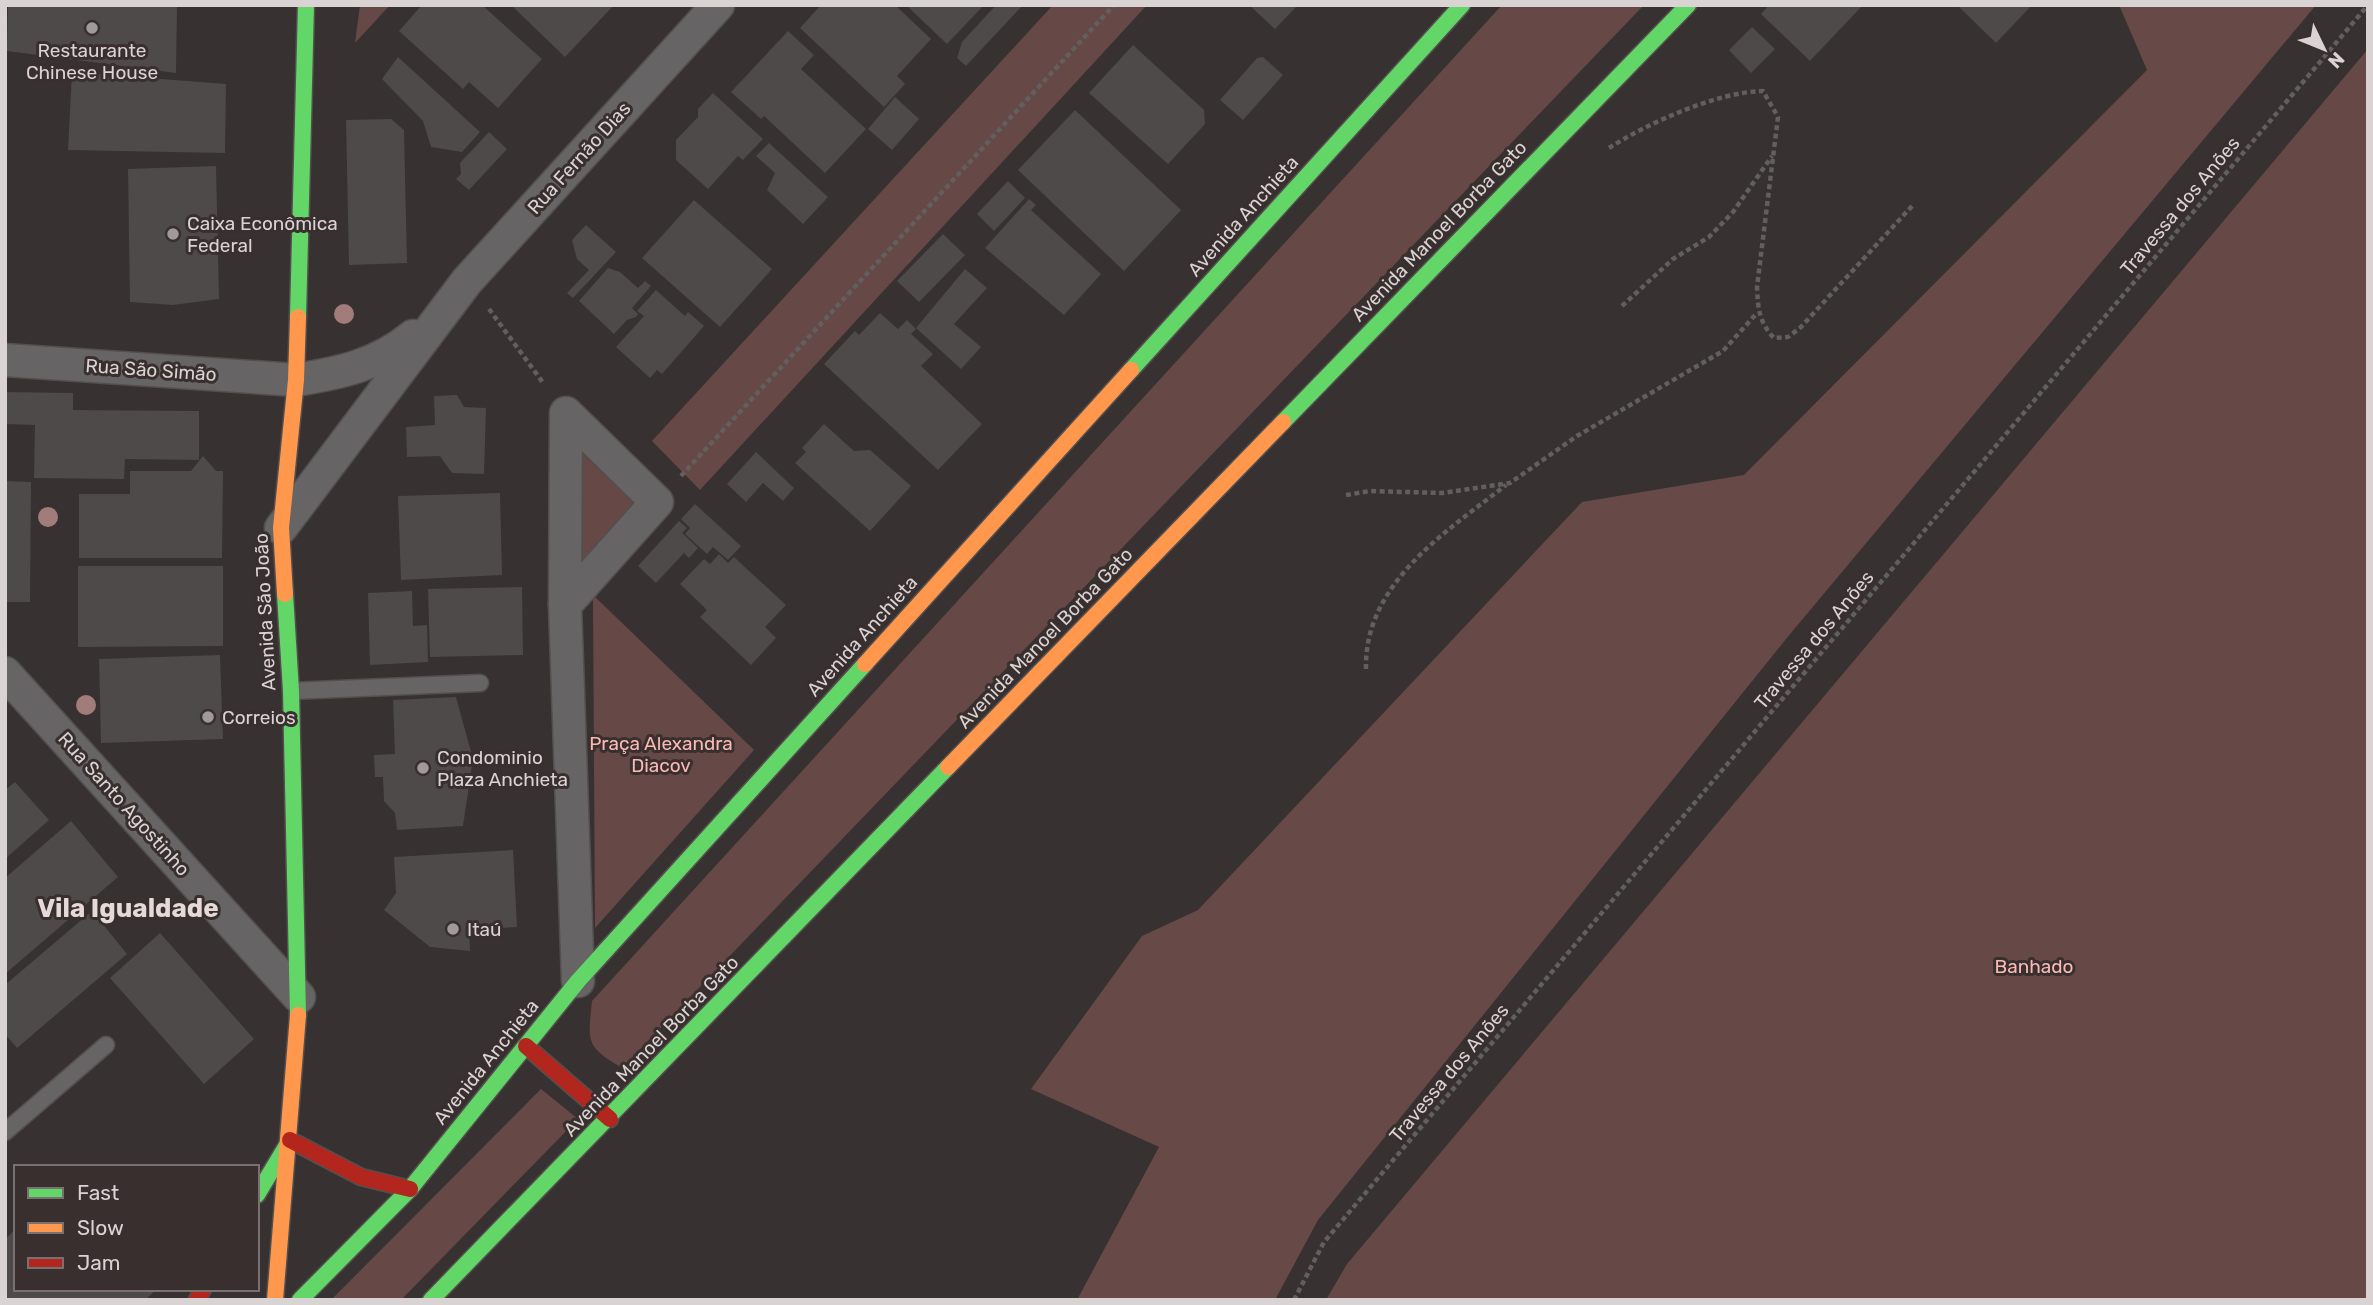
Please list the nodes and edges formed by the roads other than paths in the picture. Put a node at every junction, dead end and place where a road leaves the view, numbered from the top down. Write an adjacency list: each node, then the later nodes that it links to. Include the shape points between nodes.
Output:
1 (306, 5): 7 (main road, Avenida São João)
2 (718, 5): 5 (street, Rua Fernão Dias)
3 (1461, 5): 13 (main road, Avenida Anchieta)
4 (1688, 5): 17 (main road, Avenida Manoel Borba Gato)
5 (442, 312): 7 (street, Rua Fernão Dias, via 392,353 341,373); 8 (street, Rua Fernão Dias)
6 (5, 360): 7 (street, Rua São Simão)
7 (296, 380): 8 (main road, Avenida São João)
8 (281, 528): 12 (main road, Avenida São João)
9 (565, 605): 9 (street, via 657,502 566,413); 13 (street)
10 (5, 673): 14 (street, Rua Santo Agostinho)
11 (480, 683): 12 (lane)
12 (290, 691): 14 (main road, Avenida São João)
13 (578, 981): 16 (main road, Avenida Anchieta)
14 (299, 996): 19 (main road, Avenida São João)
15 (106, 1045): 18 (lane)
16 (526, 1046): 17 (main road); 20 (main road, Avenida Anchieta)
17 (610, 1119): 24 (main road, Avenida Manoel Borba Gato)
18 (5, 1132)
19 (289, 1140): 20 (main road, via 360,1177); 21 (main road); 22 (main road, Avenida São João)
20 (410, 1189): 23 (main road, Avenida Anchieta)
21 (259, 1192)
22 (275, 1300)
23 (300, 1300)
24 (431, 1300)

